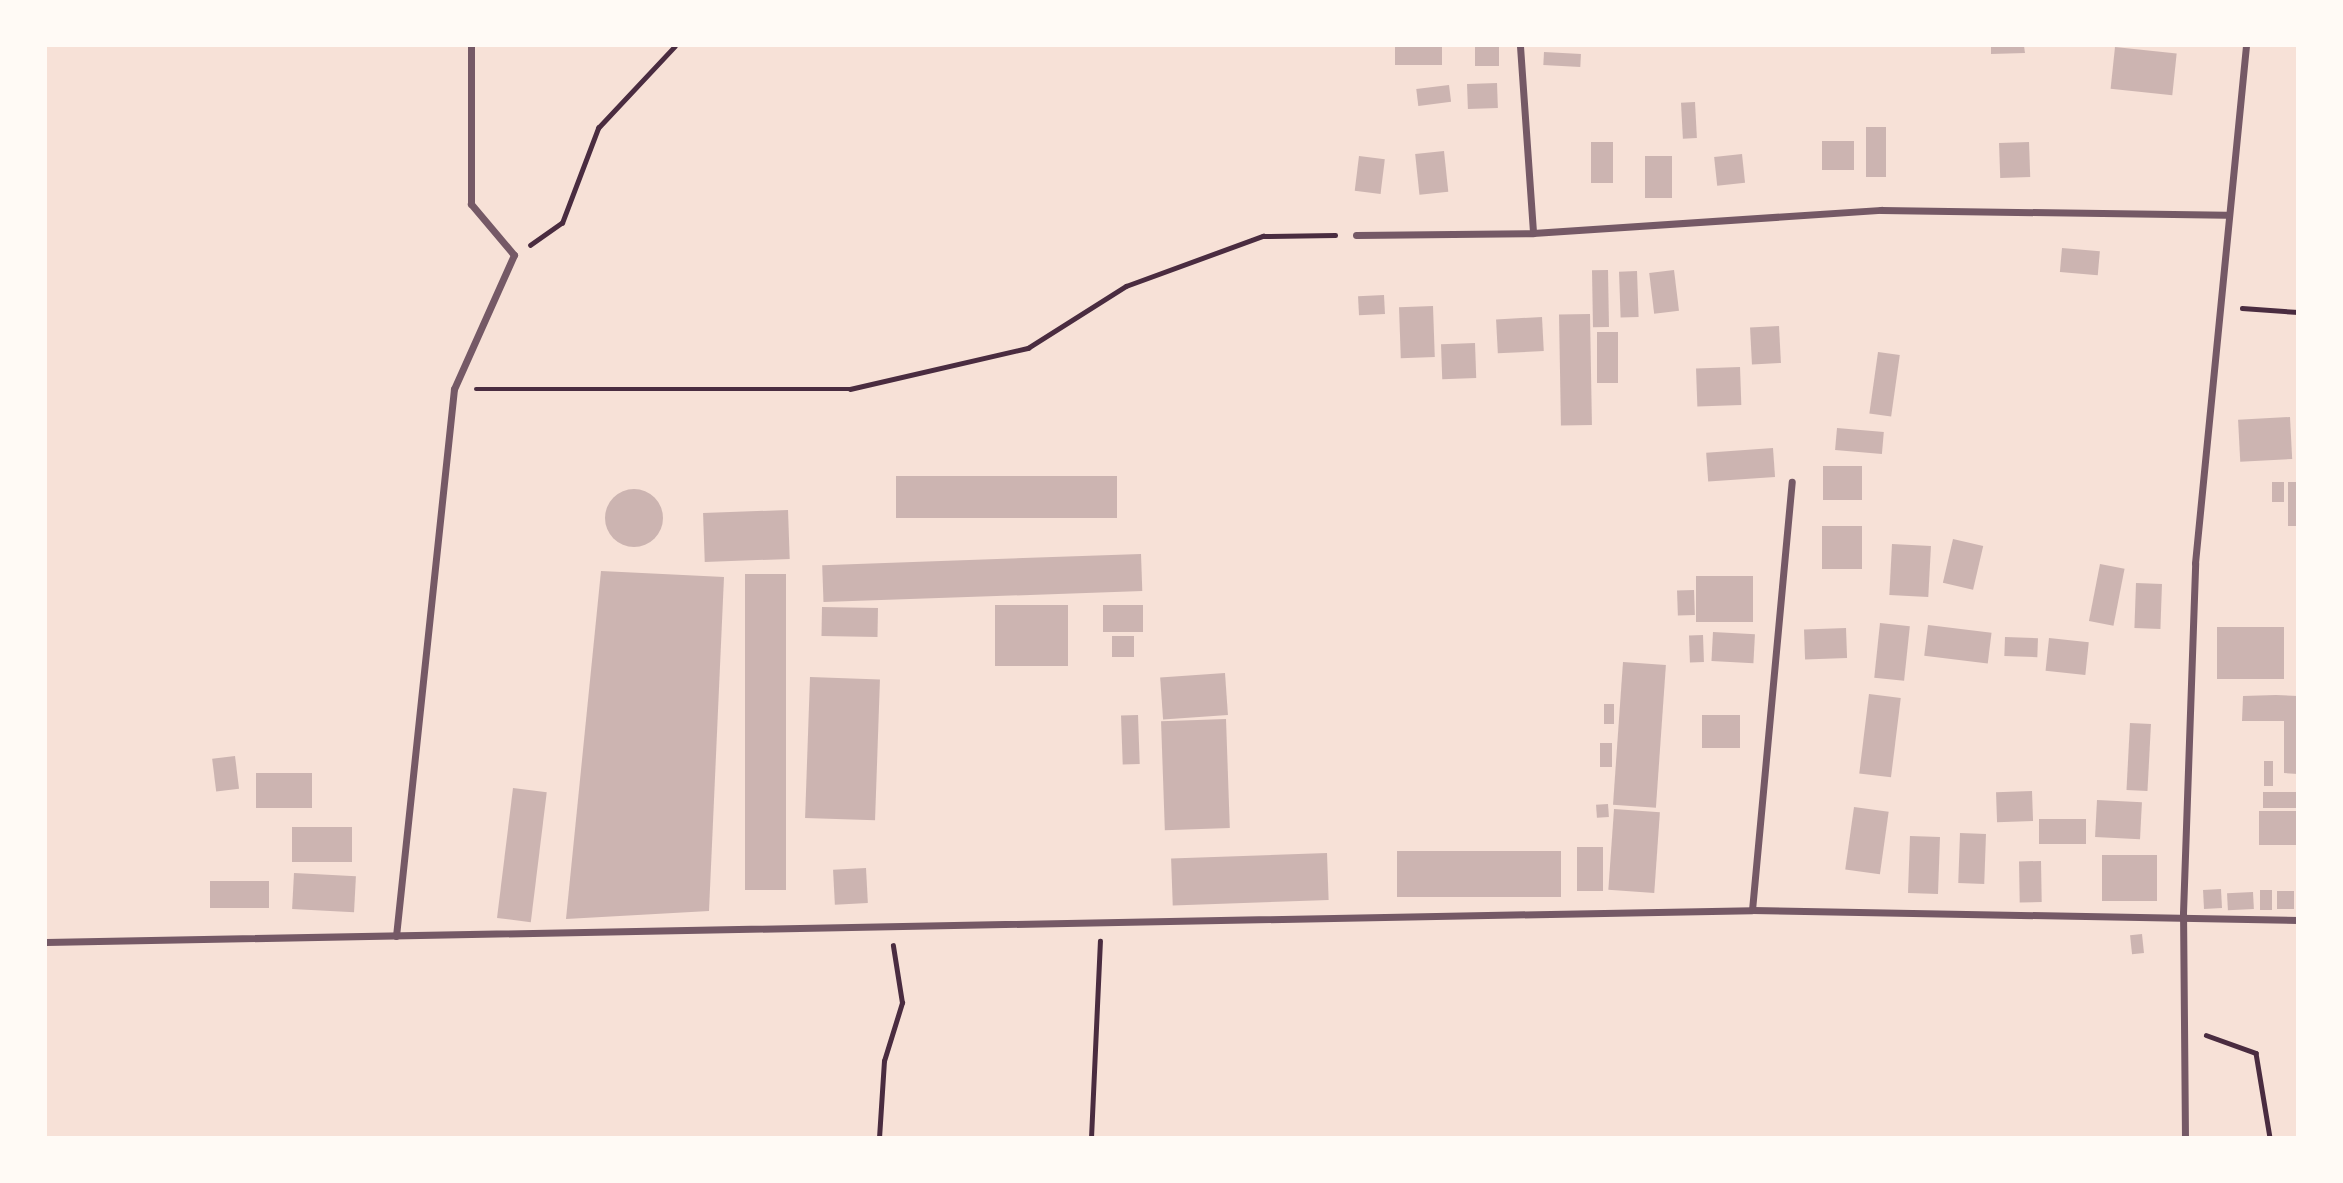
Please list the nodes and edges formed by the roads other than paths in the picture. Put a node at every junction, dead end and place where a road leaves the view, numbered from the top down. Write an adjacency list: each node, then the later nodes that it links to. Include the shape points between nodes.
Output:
1 (471, 46): 11 (street, via 471,204 514,255 454,390)
2 (1520, 46): 5 (street)
3 (2246, 46): 4 (street)
4 (2226, 215): 5 (street, via 1881,210); 9 (street, via 2195,562)
5 (1533, 233): 6 (street)
6 (1356, 235)
7 (1792, 482): 8 (street)
8 (1752, 910): 9 (street); 11 (street)
9 (2183, 913): 10 (street); 13 (street)
10 (2298, 920)
11 (396, 936): 12 (street)
12 (46, 942)
13 (2185, 1138)

